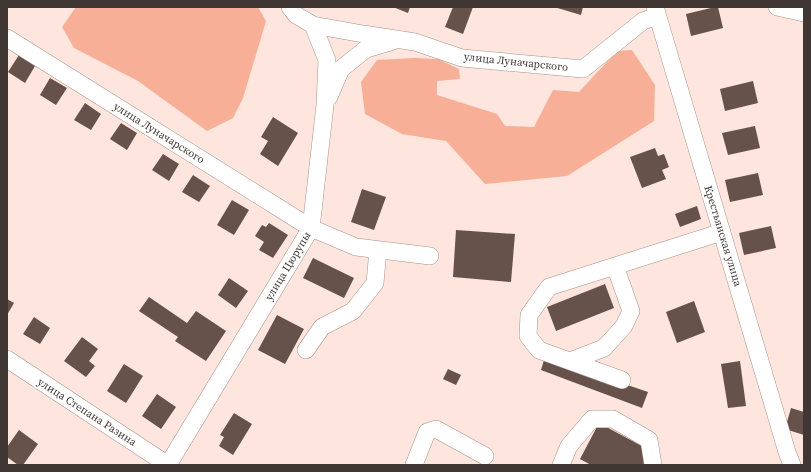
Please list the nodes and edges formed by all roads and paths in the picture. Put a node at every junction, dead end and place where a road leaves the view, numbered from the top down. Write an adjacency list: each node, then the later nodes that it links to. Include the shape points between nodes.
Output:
1 (290, 7): 5 (street, via 296,15)
2 (777, 7): 4 (street)
3 (656, 9): 7 (street, улица Луначарского, via 583,69 462,58); 10 (street, Крестьянская улица)
4 (804, 13)
5 (313, 25): 7 (street, улица Луначарского); 8 (street, улица Цюрупы, via 327,60)
6 (7, 38): 9 (street, улица Луначарского)
7 (399, 39): 8 (street, via 366,49 341,69)
8 (325, 105): 9 (street, улица Цюрупы)
9 (311, 228): 11 (street, улица Луначарского, via 356,247); 19 (street, улица Цюрупы)
10 (722, 232): 13 (street); 23 (street, Крестьянская улица)
11 (378, 250): 12 (street, улица Луначарского); 14 (street, via 375,283 353,311 322,327)
12 (430, 256)
13 (615, 266): 16 (street, via 631,311 624,326 604,348); 16 (street, via 549,287 529,315 528,336 539,350)
14 (306, 350)
15 (7, 359): 19 (street, улица Степана Разина)
16 (570, 361): 17 (street)
17 (622, 380)
18 (484, 456): 20 (street, via 436,429 427,432)
19 (168, 465)
20 (414, 465)
21 (561, 465): 22 (street, via 569,446 592,419 613,418 648,440)
22 (654, 465)
23 (792, 465)

